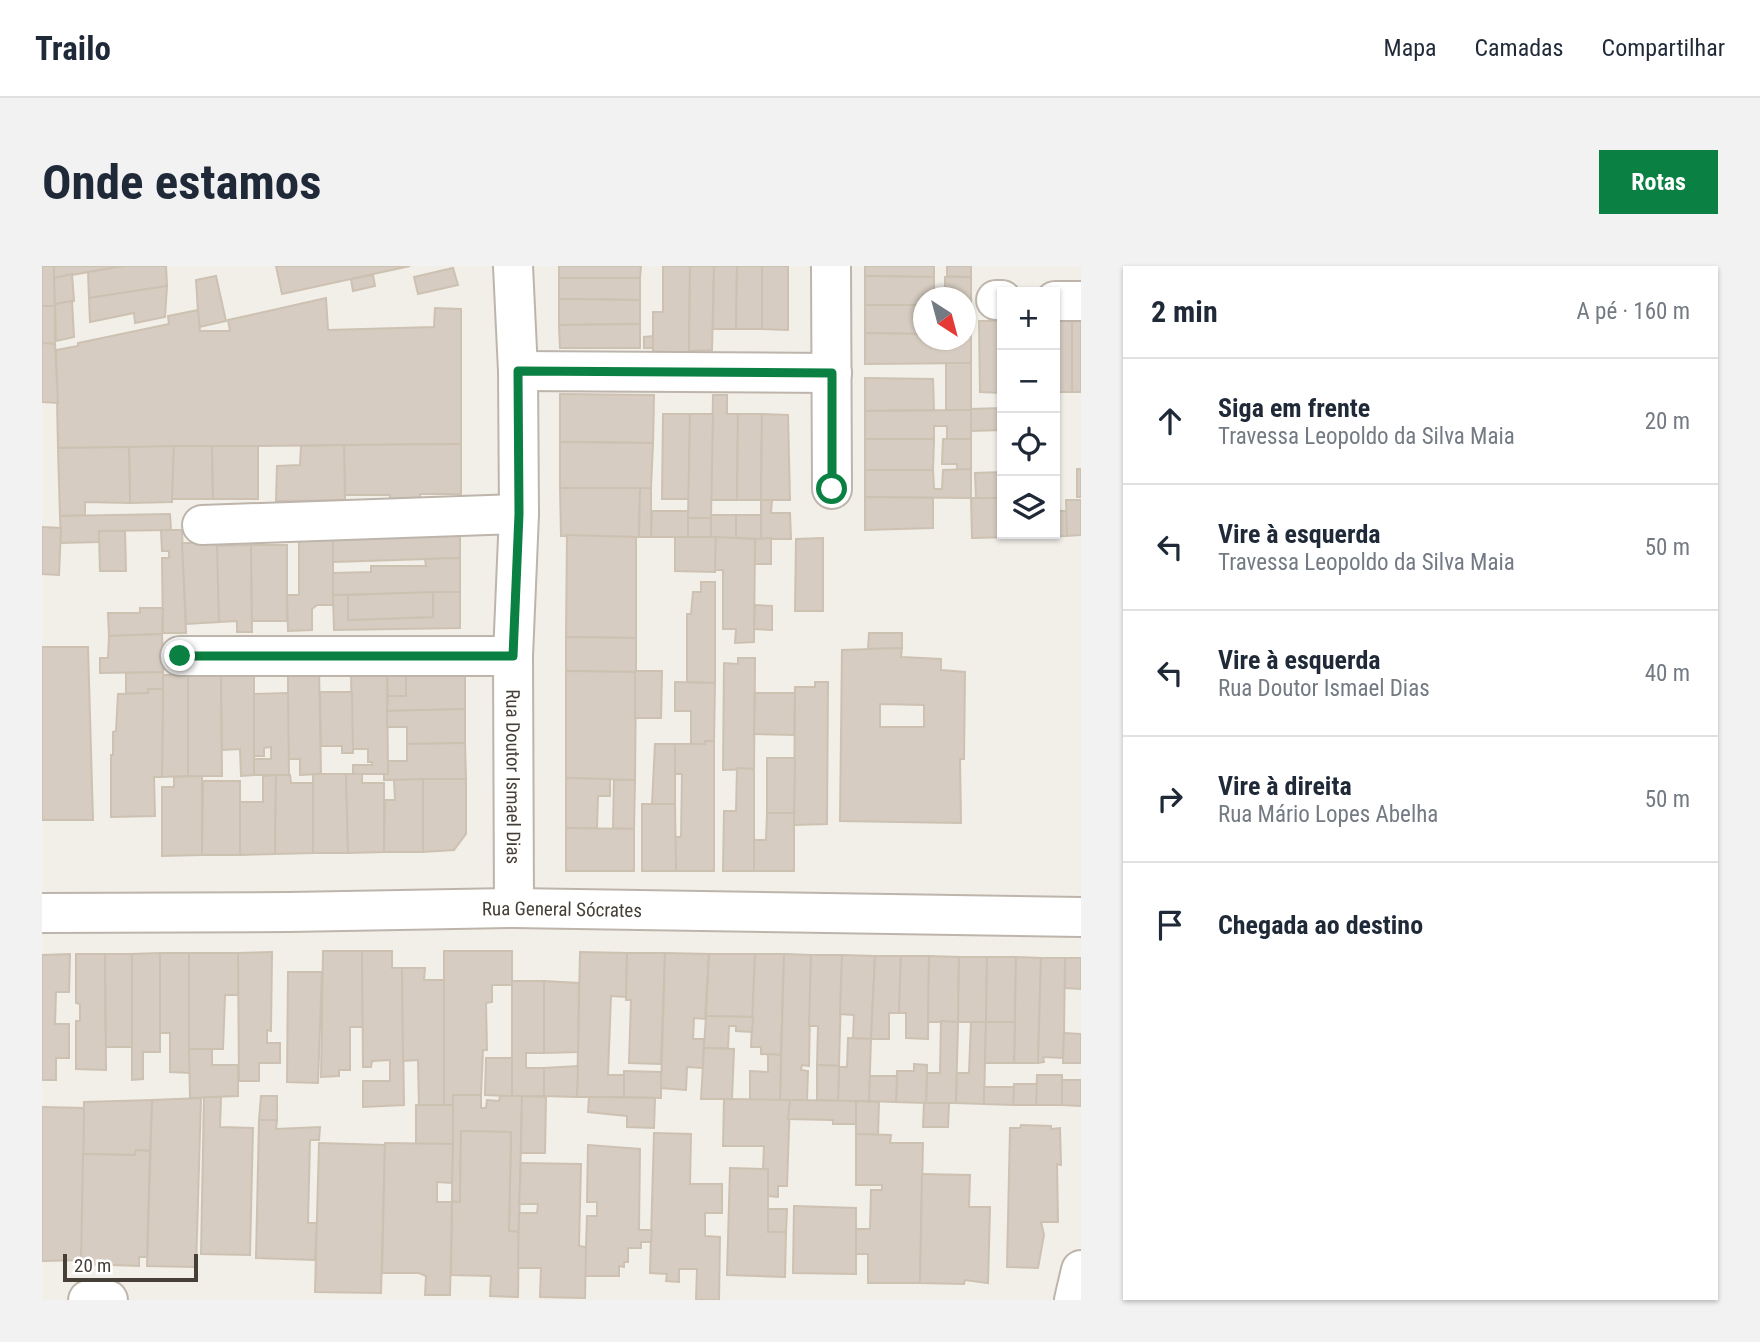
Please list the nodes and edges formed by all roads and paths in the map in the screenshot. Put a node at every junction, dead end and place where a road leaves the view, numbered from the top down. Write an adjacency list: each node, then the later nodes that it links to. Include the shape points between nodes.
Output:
1 (513, 266): 5 (street, Rua Doutor Ismael Dias)
2 (831, 266): 6 (street)
3 (1060, 301): 4 (street)
4 (1081, 302)
5 (518, 371): 6 (street); 8 (street, Rua Doutor Ismael Dias)
6 (832, 373): 7 (street)
7 (832, 489)
8 (519, 514): 9 (street); 11 (street, Rua Doutor Ismael Dias)
9 (202, 525)
10 (180, 656): 11 (street)
11 (513, 656): 12 (street, Rua Doutor Ismael Dias)
12 (514, 908): 13 (street, Rua General Sócrates); 14 (street, Rua General Sócrates)
13 (42, 913)
14 (1081, 917)
15 (1081, 1270): 18 (street)
16 (88, 1300): 17 (street)
17 (108, 1300)
18 (1074, 1300)

